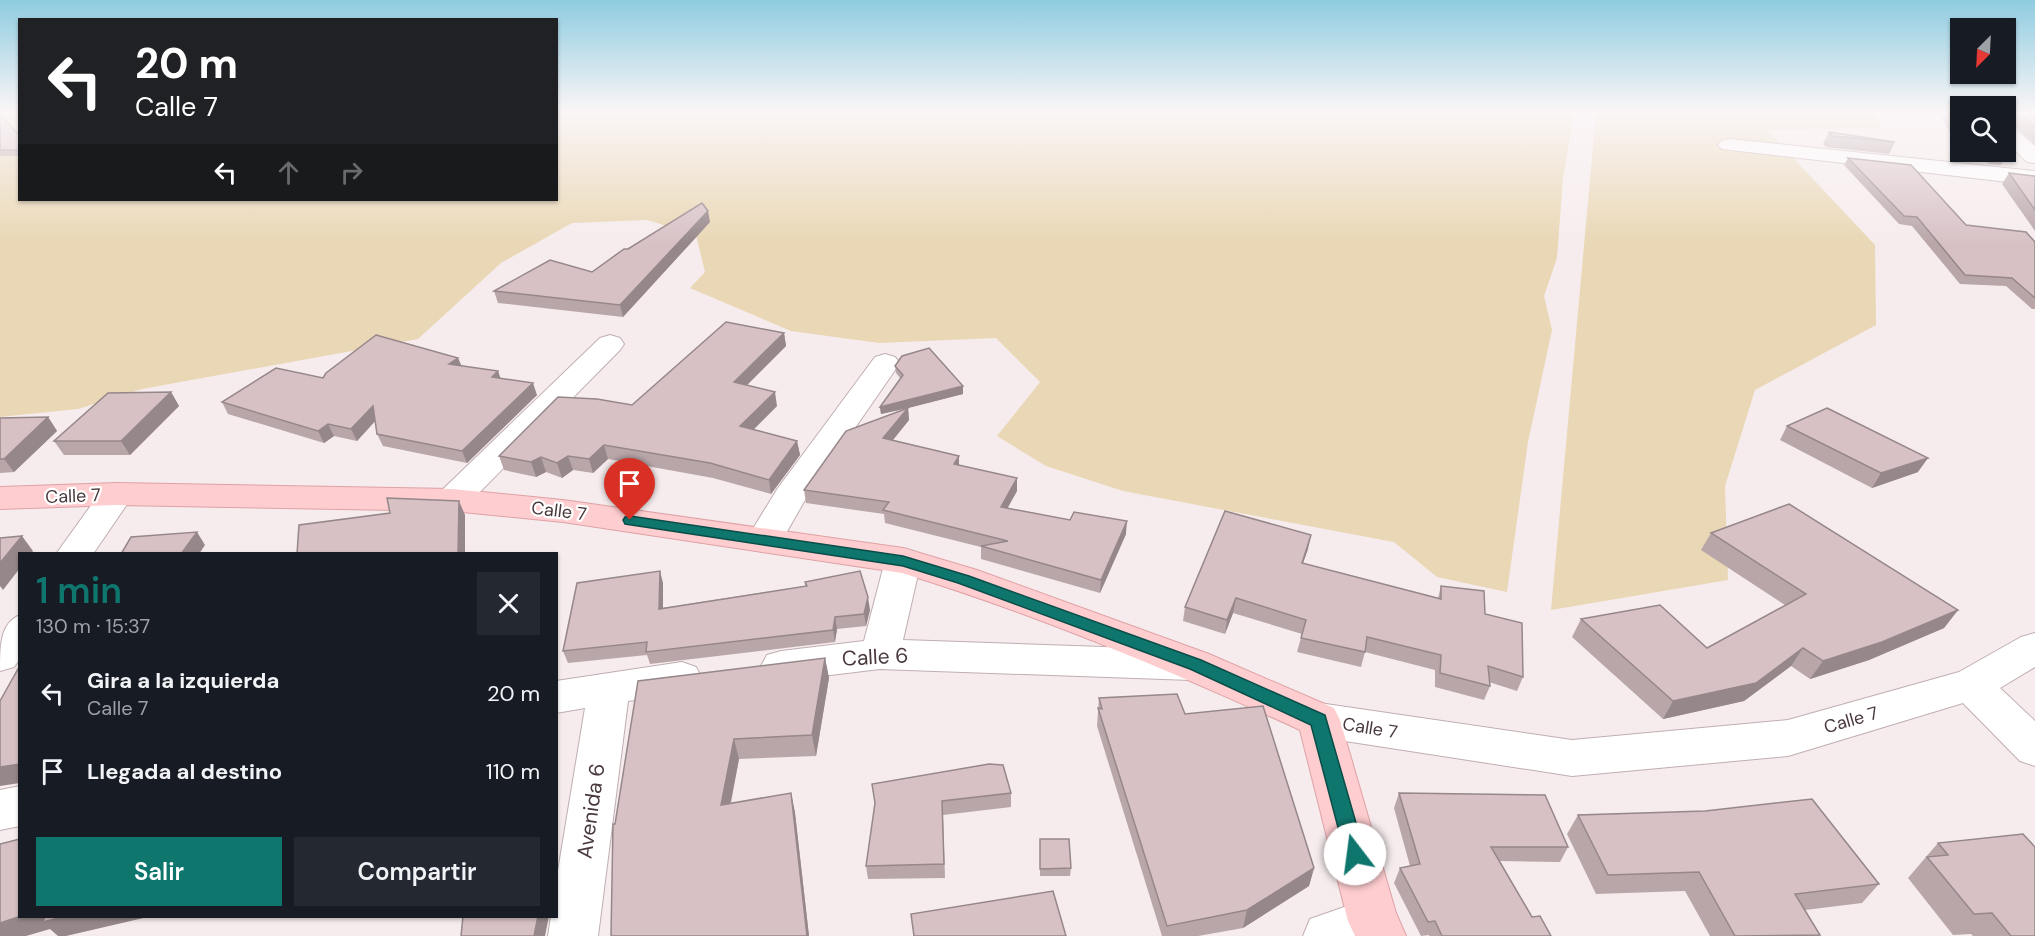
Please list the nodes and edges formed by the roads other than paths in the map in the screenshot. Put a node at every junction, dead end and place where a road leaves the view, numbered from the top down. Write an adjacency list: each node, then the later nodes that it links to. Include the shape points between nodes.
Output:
1 (1837, 157): 2 (street)
2 (2035, 178)
3 (610, 344): 7 (street)
4 (885, 363): 8 (street, via 790,496)
5 (117, 494): 6 (main road, Calle 7); 7 (main road, Calle 7); 9 (street)
6 (0, 498)
7 (452, 500): 8 (main road, Calle 7, via 563,511)
8 (764, 540): 10 (main road, Calle 7)
9 (75, 552)
10 (903, 561): 13 (street); 15 (main road, Calle 7, via 964,579)
11 (18, 632): 14 (street)
12 (2035, 648): 16 (street, Calle 7)
13 (880, 654): 15 (street, Calle 6); 17 (street, Calle 6)
14 (0, 656)
15 (1196, 665): 19 (main road, Calle 7)
16 (1971, 685): 19 (street, Calle 7, via 1788,738 1572,758); 20 (street)
17 (609, 687): 18 (street, Calle 6); 24 (street, Avenida 6)
18 (558, 697)
19 (1319, 720): 23 (main road)
20 (2035, 748)
21 (18, 806): 22 (street)
22 (0, 810)
23 (1377, 928): 25 (street)
24 (573, 936)
25 (1328, 936)

